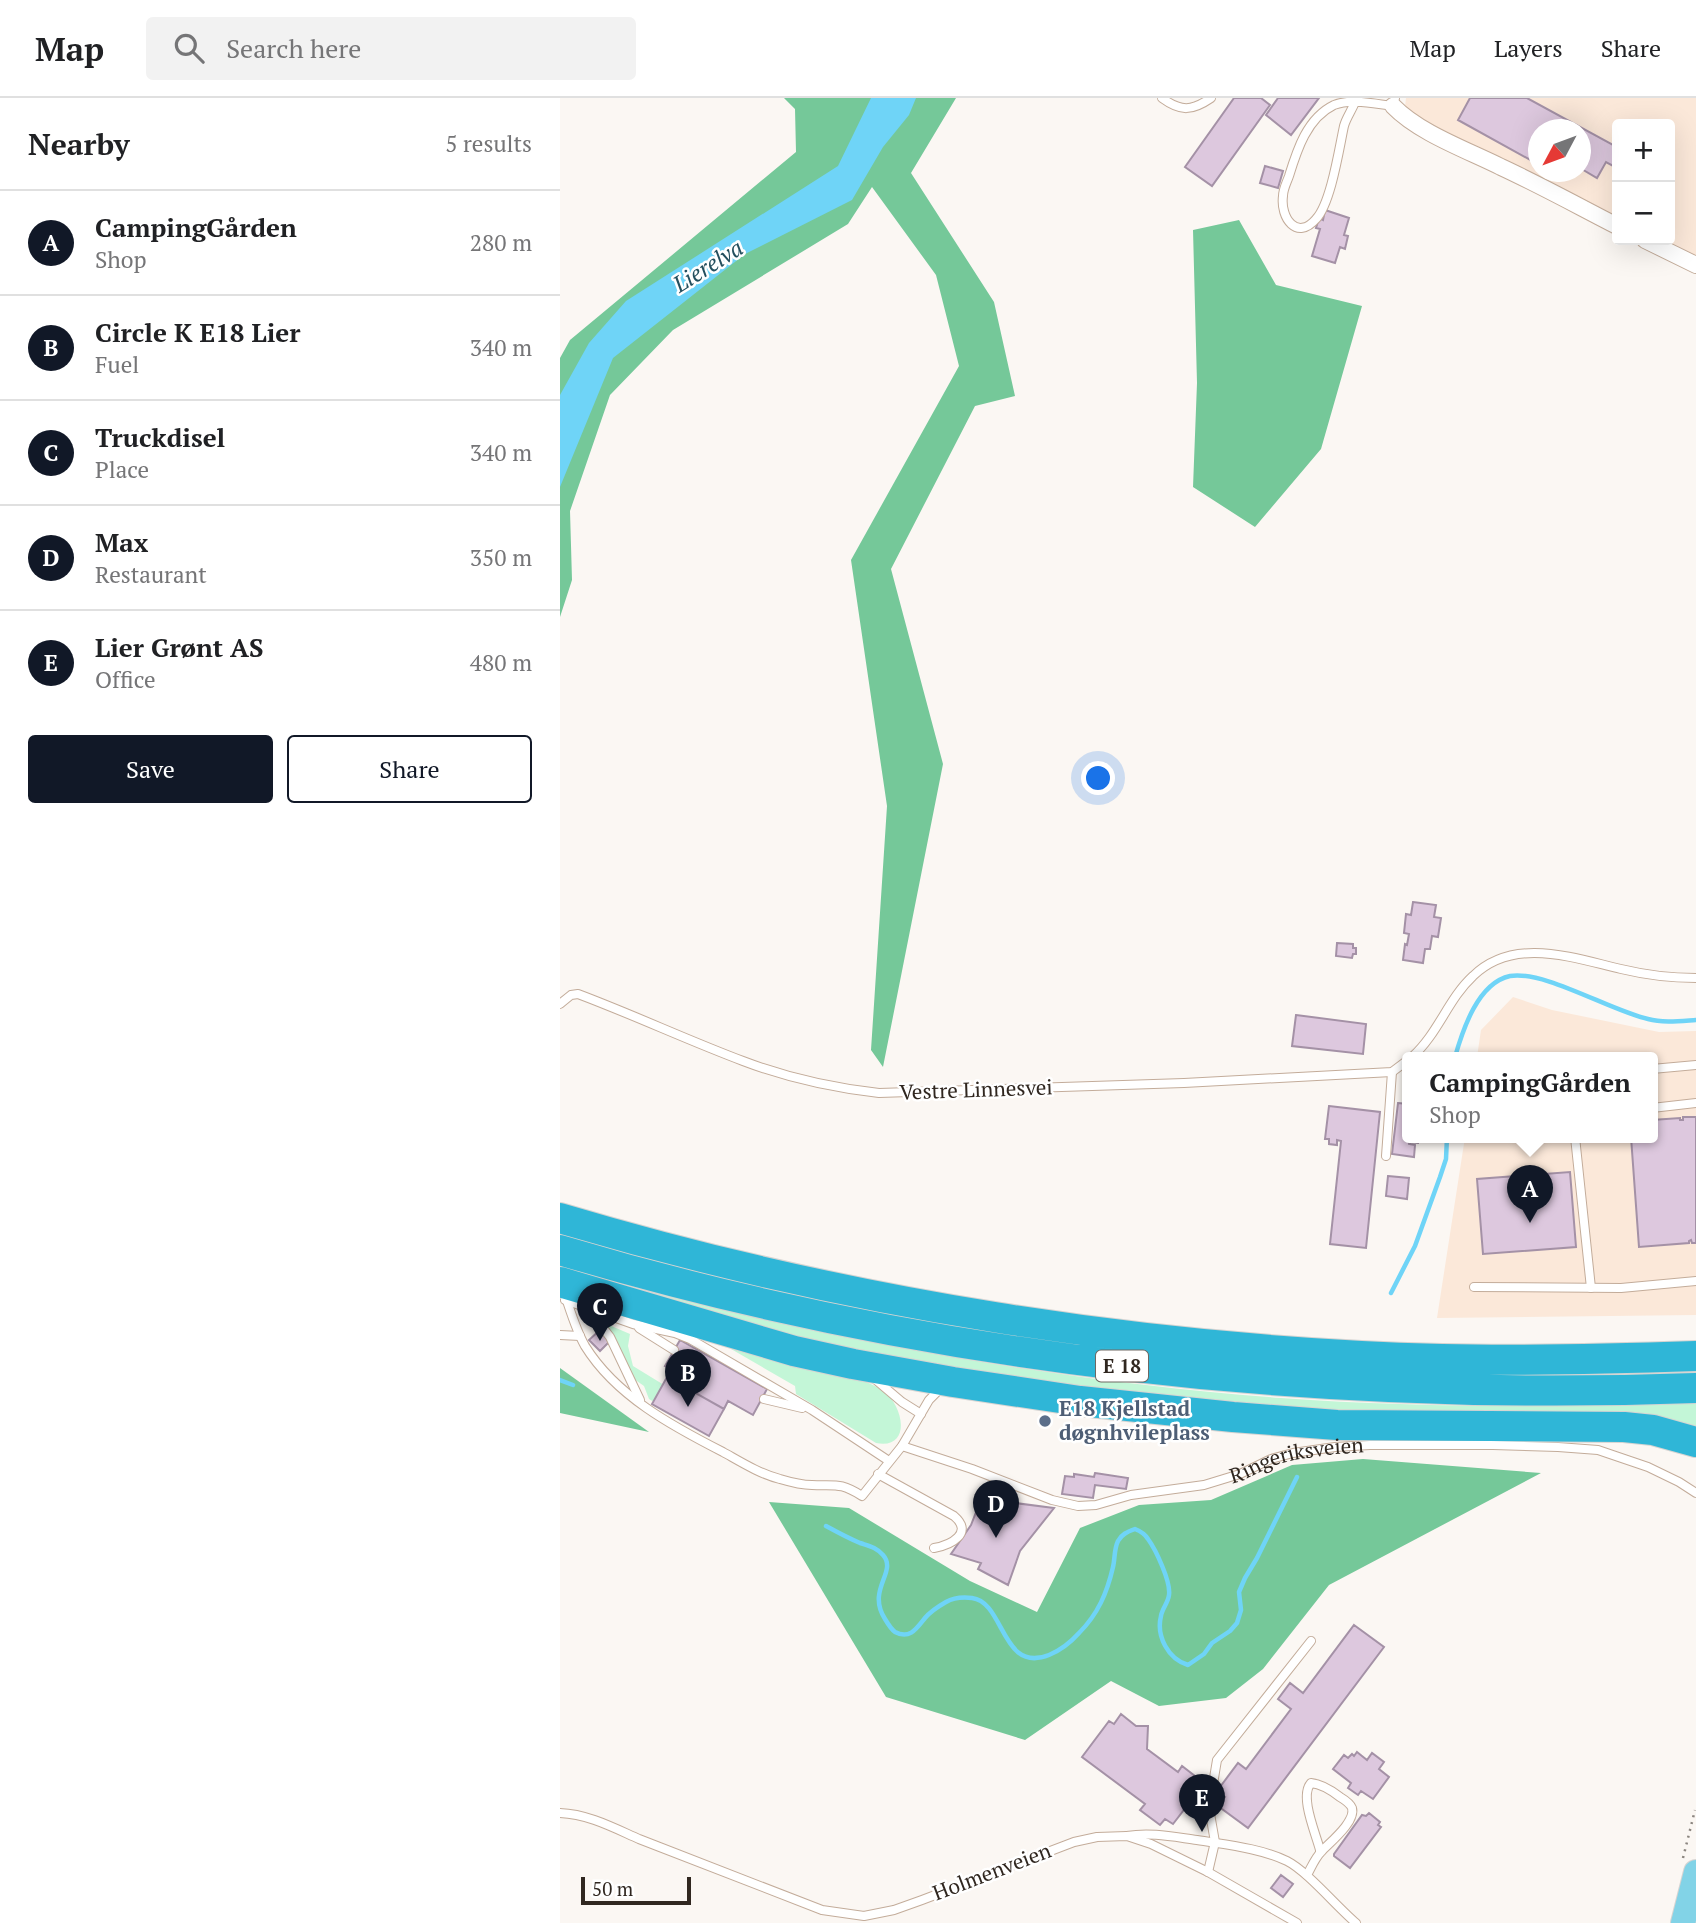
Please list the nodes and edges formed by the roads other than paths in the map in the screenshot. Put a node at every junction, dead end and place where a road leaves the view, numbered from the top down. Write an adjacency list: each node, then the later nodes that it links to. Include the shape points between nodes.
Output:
1 (1162, 98): 2 (lane, via 1189,109)
2 (1211, 98)
3 (1355, 102): 3 (lane, via 1333,105 1303,135 1283,195 1285,216 1298,228 1318,218); 4 (lane)
4 (1394, 102): 5 (street, via 1405,119)
5 (1612, 224)
6 (1655, 245): 7 (street)
7 (1696, 265)
8 (1696, 978): 10 (lane, via 1624,970 1553,954 1513,955 1473,975)
9 (560, 1004): 14 (lane, Vestre Linnesvei, via 578,994 746,1062 820,1084 879,1093)
10 (1416, 1052)
11 (1402, 1064): 14 (lane)
12 (1696, 1065): 13 (lane)
13 (1658, 1069)
14 (1392, 1072): 18 (lane)
15 (1696, 1103): 16 (lane)
16 (1658, 1107)
17 (1576, 1143): 23 (lane)
18 (1386, 1156)
19 (560, 1218): 30 (highway, E 18, via 854,1291 1108,1332 1273,1349 1429,1358)
20 (560, 1250): 33 (highway, E 18, via 826,1317 986,1347 1124,1366 1413,1389)
21 (1696, 1281): 23 (lane)
22 (1474, 1287): 23 (lane)
23 (1591, 1288)
24 (562, 1293): 25 (lane); 28 (lane); 31 (highway, E 18)
25 (588, 1309): 26 (lane); 35 (lane, via 610,1337)
26 (633, 1324): 29 (lane); 36 (lane, via 690,1339)
27 (560, 1335): 28 (lane)
28 (580, 1336): 35 (lane, via 604,1371)
29 (674, 1350)
30 (1696, 1356)
31 (853, 1364): 32 (highway, E 18); 37 (lane)
32 (953, 1382): 37 (lane, via 935,1393); 38 (highway, E 18, via 1233,1417 1348,1425 1624,1427)
33 (1696, 1388)
34 (764, 1399): 36 (lane)
35 (641, 1403): 41 (lane, via 681,1431 776,1478 837,1484 862,1496)
36 (811, 1410): 40 (lane)
37 (920, 1414): 39 (lane)
38 (1695, 1441)
39 (902, 1446): 40 (lane); 42 (lane, Ringeriksveien, via 1067,1505 1085,1506 1205,1485 1271,1459 1370,1445 1598,1450 1648,1467)
40 (889, 1461): 41 (lane)
41 (878, 1474): 43 (lane, via 959,1521 958,1538)
42 (1696, 1493)
43 (934, 1548)
44 (1311, 1641): 47 (lane, via 1217,1760 1209,1808)
45 (560, 1814): 52 (lane, Holmenveien, via 576,1814 609,1826 822,1910)
46 (1127, 1836): 47 (lane); 49 (lane, Holmenveien); 52 (lane, Holmenveien, via 1074,1842 913,1903)
47 (1215, 1842): 49 (lane); 51 (lane, via 1289,1862)
48 (1320, 1853): 48 (lane, via 1353,1812 1332,1790 1311,1783 1306,1795); 51 (lane)
49 (1208, 1872): 54 (lane, Holmenveien)
50 (1696, 1872): 56 (main road)
51 (1307, 1875): 55 (lane)
52 (864, 1916): 53 (lane)
53 (858, 1923)
54 (1297, 1923)
55 (1356, 1923)
56 (1683, 1923)

